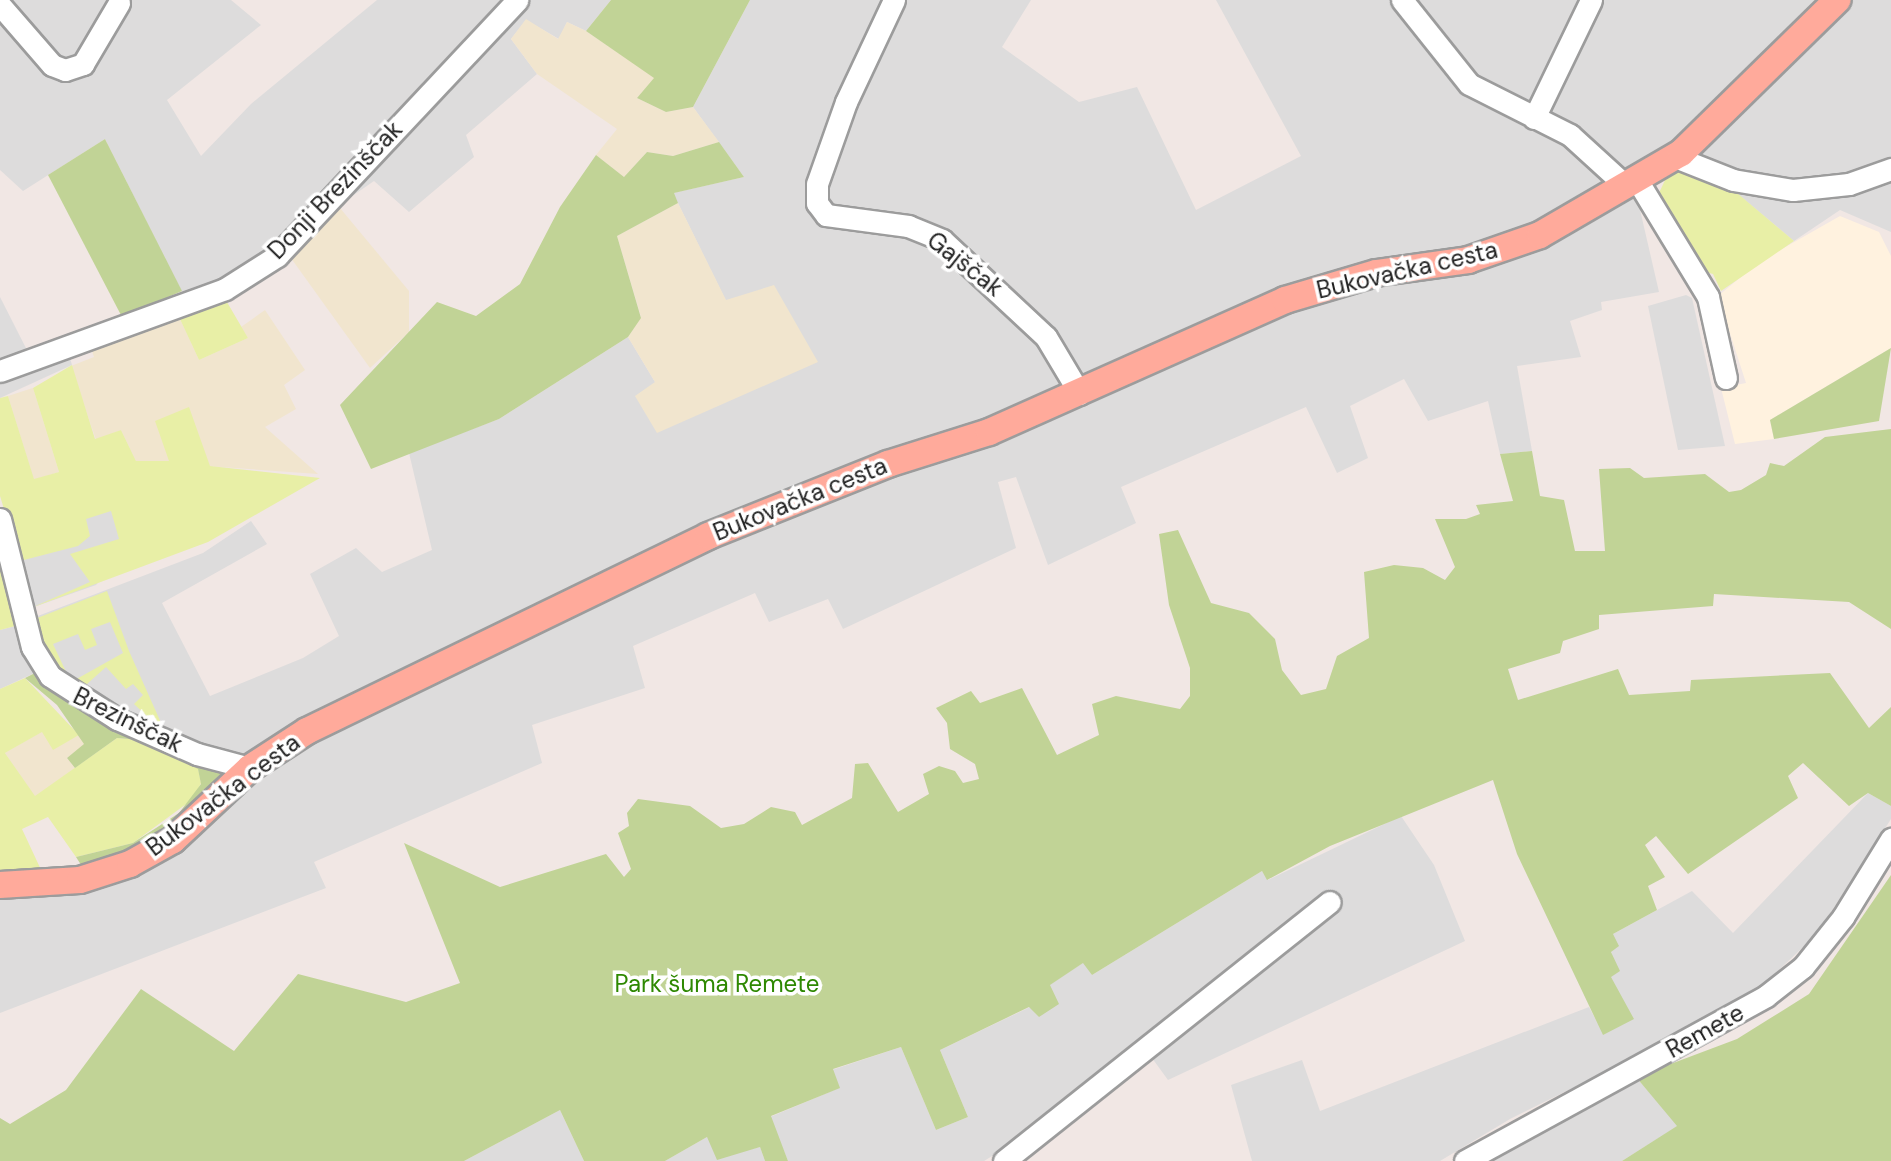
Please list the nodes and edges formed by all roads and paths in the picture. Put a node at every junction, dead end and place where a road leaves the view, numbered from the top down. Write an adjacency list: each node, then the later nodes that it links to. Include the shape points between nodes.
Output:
1 (517, 0): 12 (street, Donji Brezinščak, via 277,256 225,289)
2 (894, 0): 14 (street, Gajščak, via 846,102 817,184 817,203 826,215 908,226 942,240 1046,337)
3 (1402, 0): 8 (street, via 1469,84)
4 (1837, 0): 9 (main road, Bukovačka cesta)
5 (1587, 2): 8 (street)
6 (118, 4): 7 (street, via 83,64 65,70 52,65)
7 (0, 5)
8 (1534, 118): 11 (street, via 1586,146)
9 (1675, 157): 10 (street, via 1776,189 1838,186); 11 (main road, Bukovačka cesta)
10 (1886, 175)
11 (1631, 183): 13 (street, via 1709,297); 14 (main road, Bukovačka cesta, via 1518,244 1285,300)
12 (0, 371)
13 (1726, 378)
14 (1080, 394): 16 (main road, Bukovačka cesta, via 704,537 307,731)
15 (0, 519): 16 (street, Brezinščak, via 32,647 50,676 117,719 197,754)
16 (250, 768): 18 (main road, Bukovačka cesta, via 173,840 130,864 79,880)
17 (1891, 839): 21 (street, Remete, via 1843,917 1803,967 1766,996)
18 (0, 885)
19 (1330, 902): 20 (street)
20 (1003, 1161)
21 (1465, 1161)

